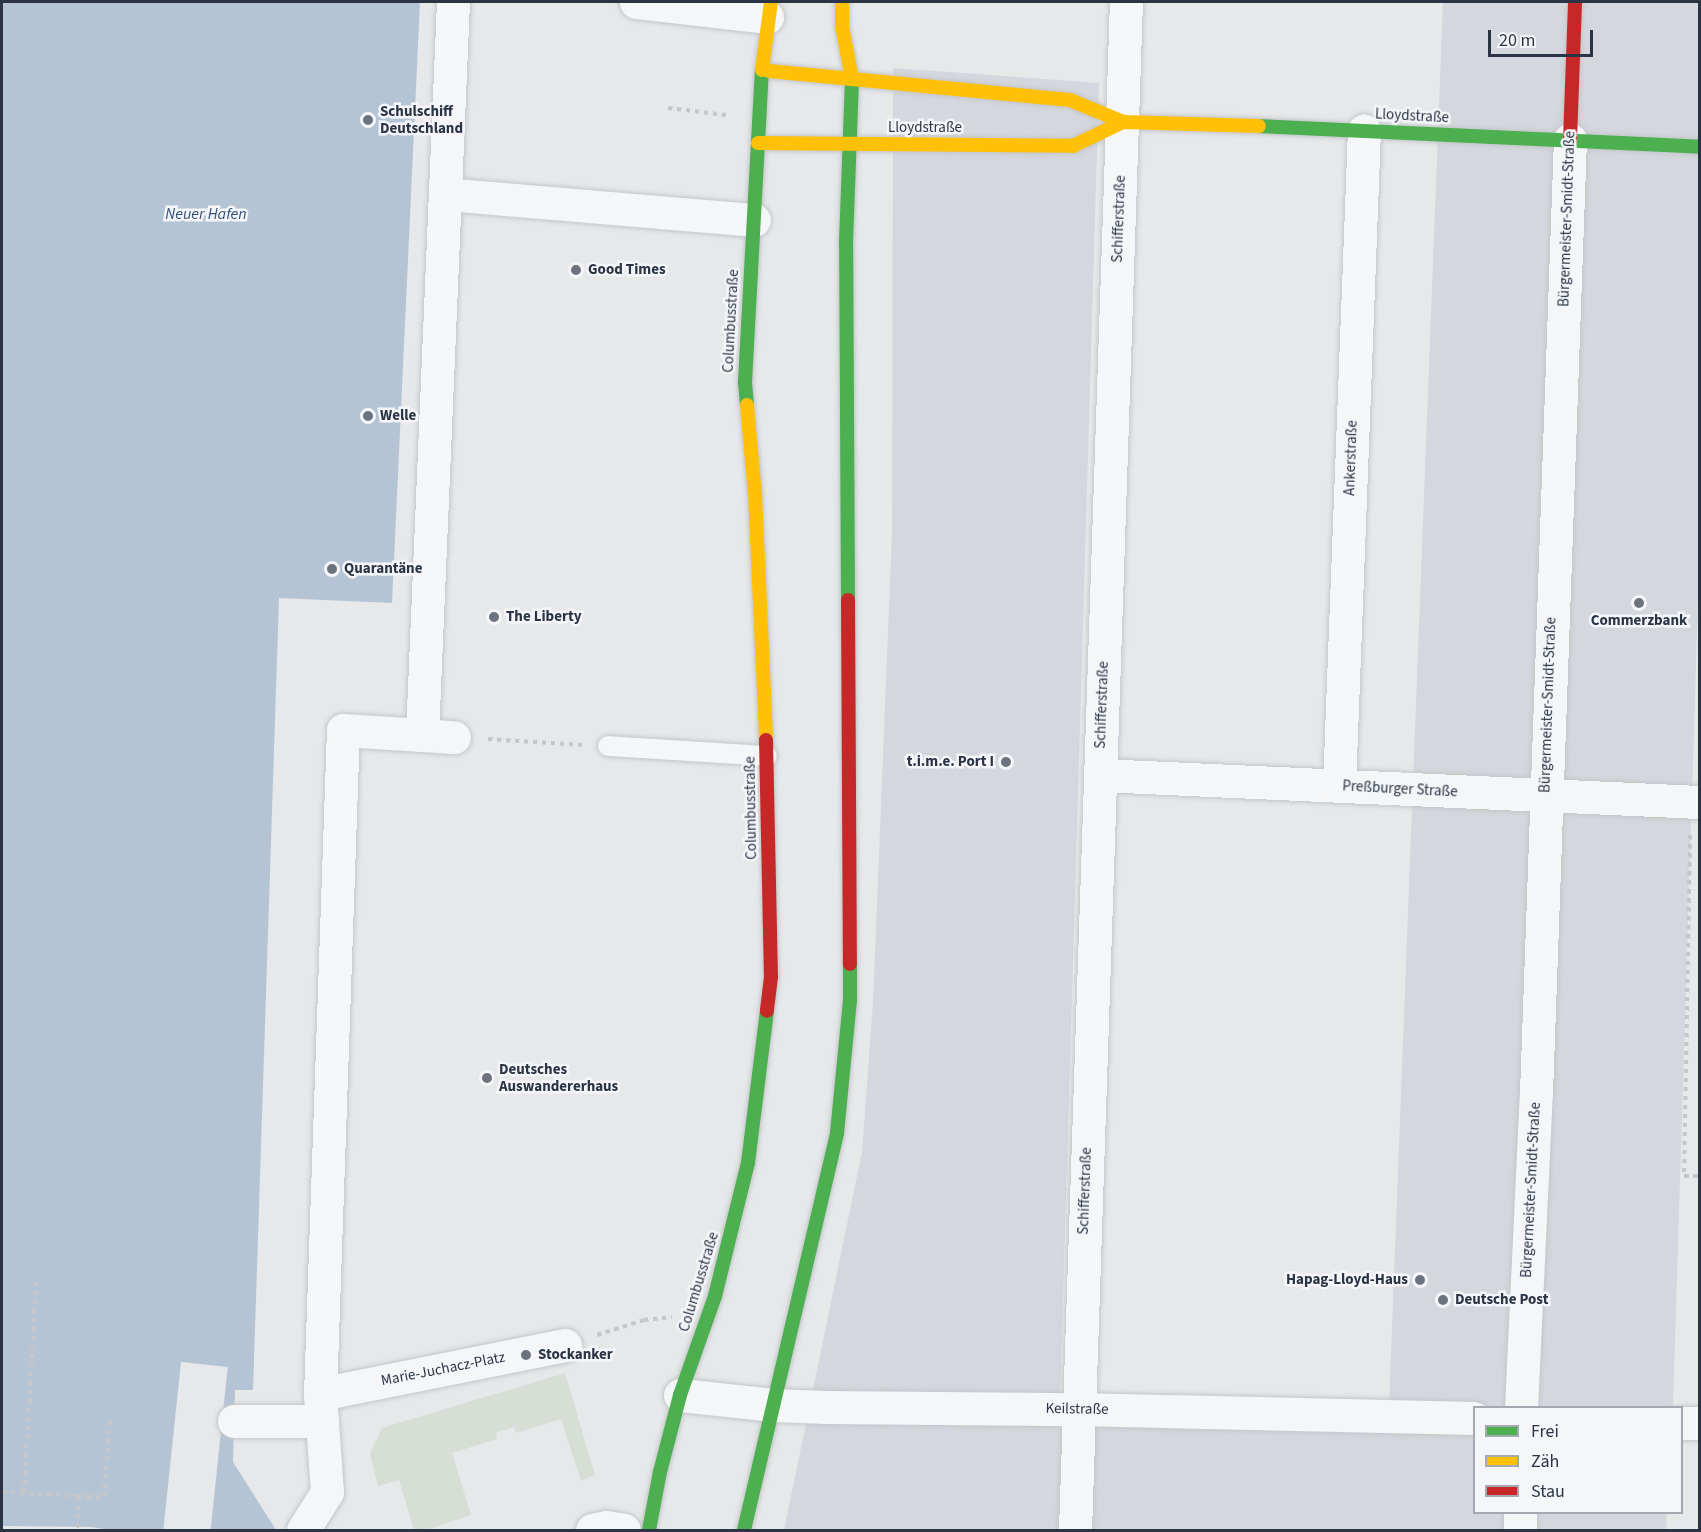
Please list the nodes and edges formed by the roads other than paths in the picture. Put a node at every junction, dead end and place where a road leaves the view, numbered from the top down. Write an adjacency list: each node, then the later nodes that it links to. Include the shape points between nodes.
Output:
1 (453, 2): 15 (street)
2 (636, 2): 6 (street)
3 (842, 2): 8 (main road, via 842,26)
4 (1126, 2): 9 (street, Schifferstraße)
5 (1575, 2): 11 (main road, Bürgermeister-Smidt-Straße)
6 (769, 9): 7 (main road, Columbusstraße)
7 (762, 70): 8 (main road, Lloydstraße); 12 (main road, Columbusstraße)
8 (852, 79): 9 (main road, Lloydstraße, via 1070,100); 13 (main road)
9 (1123, 122): 10 (main road, Lloydstraße); 13 (main road, Lloydstraße, via 1073,146); 21 (street, Schifferstraße)
10 (1364, 130): 11 (main road, Lloydstraße); 22 (street, Ankerstraße)
11 (1570, 140): 14 (main road, Lloydstraße); 23 (street, Bürgermeister-Smidt-Straße)
12 (758, 143): 13 (main road, Lloydstraße); 16 (main road, Columbusstraße)
13 (850, 145): 27 (main road, via 846,243 850,1001 837,1133)
14 (1700, 147)
15 (445, 194): 16 (street); 17 (street)
16 (754, 220): 20 (main road, Columbusstraße, via 745,382 755,494)
17 (422, 735): 18 (street); 29 (street, via 343,730)
18 (454, 737)
19 (608, 746): 20 (lane)
20 (767, 756): 26 (main road, Columbusstraße, via 771,977 748,1163 715,1296)
21 (1100, 775): 22 (street, Preßburger Straße); 30 (street, Schifferstraße)
22 (1339, 786): 23 (street, Preßburger Straße)
23 (1545, 795): 24 (street, Preßburger Straße); 28 (street, Bürgermeister-Smidt-Straße)
24 (1695, 802)
25 (565, 1345): 29 (street, Marie-Juchacz-Platz)
26 (680, 1395): 27 (street, Keilstraße); 39 (main road, Columbusstraße)
27 (773, 1405): 30 (street, Keilstraße); 40 (main road)
28 (1521, 1406)
29 (321, 1407): 32 (street, Marie-Juchacz-Platz); 36 (street, via 327,1492)
30 (1078, 1408): 31 (street, Keilstraße); 41 (street, Schifferstraße)
31 (1473, 1418)
32 (234, 1421)
33 (1683, 1423): 34 (street)
34 (1700, 1423)
35 (1520, 1514): 42 (street)
36 (303, 1530)
37 (592, 1530): 38 (street)
38 (624, 1530)
39 (649, 1530)
40 (744, 1530)
41 (1075, 1530)
42 (1520, 1530)

